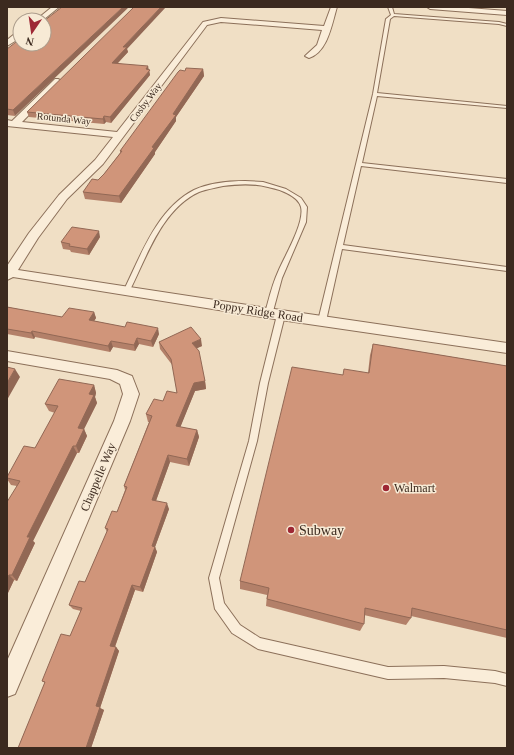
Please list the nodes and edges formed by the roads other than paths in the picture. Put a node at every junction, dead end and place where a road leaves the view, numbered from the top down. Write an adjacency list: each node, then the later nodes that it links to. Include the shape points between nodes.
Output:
1 (334, 7): 7 (street)
2 (390, 7): 5 (lane)
3 (430, 7): 4 (street)
4 (507, 13)
5 (392, 15): 6 (lane); 10 (lane, via 388,19)
6 (507, 25)
7 (327, 28): 8 (street, via 320,46); 13 (street, Cosby Way, via 221,20 207,22)
8 (309, 56)
9 (64, 76): 12 (street)
10 (375, 94): 11 (lane); 14 (lane)
11 (507, 107)
12 (11, 123): 13 (street, Rotunda Way)
13 (119, 135): 18 (street, Cosby Way, via 95,167 63,197)
14 (358, 164): 15 (lane); 16 (lane)
15 (507, 181)
16 (339, 247): 17 (lane); 21 (lane)
17 (507, 269)
18 (8, 272): 19 (street, Poppy Ridge Road)
19 (127, 290): 20 (street, Poppy Ridge Road); 20 (lane, via 170,212 187,196 216,186 260,183 287,191 299,199 304,207 300,232 279,278)
20 (275, 314): 21 (street, Poppy Ridge Road); 24 (lane, via 253,441 214,578 219,605 236,629 258,643 388,673 444,672)
21 (322, 321): 22 (street, Poppy Ridge Road)
22 (507, 348)
23 (7, 356): 25 (street, Chappelle Way, via 112,374 127,380 131,394 98,479)
24 (507, 680)
25 (7, 686)

